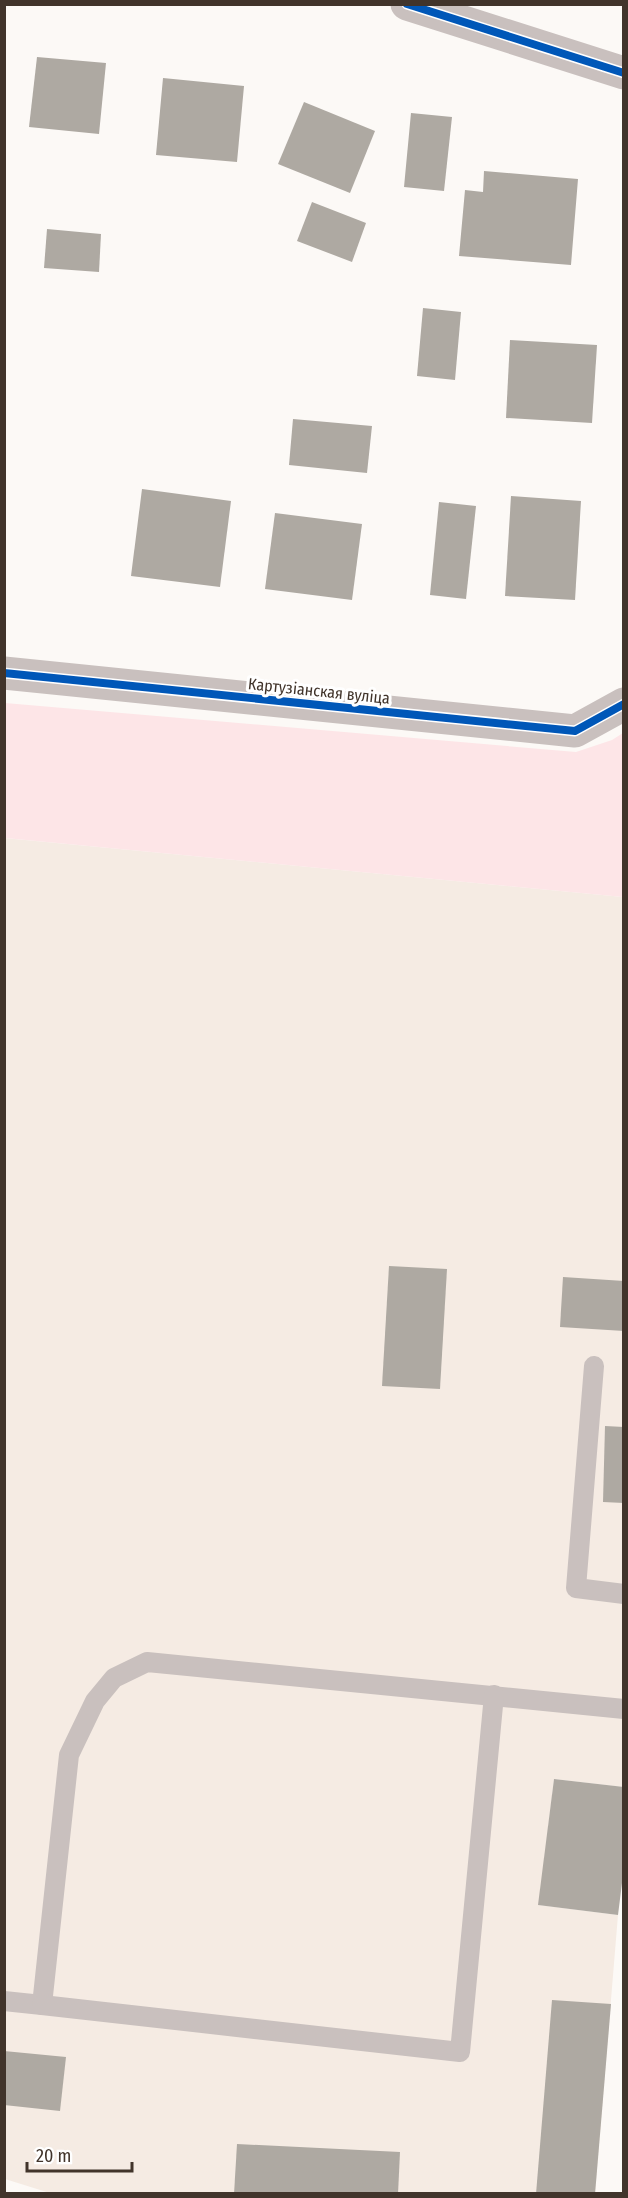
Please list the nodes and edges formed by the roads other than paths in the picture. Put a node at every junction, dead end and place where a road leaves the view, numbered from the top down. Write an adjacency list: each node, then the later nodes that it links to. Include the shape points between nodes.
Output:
1 (407, 4): 2 (street)
2 (624, 74)
3 (4, 673): 4 (street, Картузіанская вуліца, via 575,731)
4 (624, 704)
5 (594, 1366): 6 (lane, via 576,1588)
6 (624, 1594)
7 (494, 1695): 8 (lane); 10 (lane, via 147,1662 114,1678 95,1701 69,1755); 10 (lane, via 460,2052)
8 (624, 1709)
9 (4, 2001): 10 (lane)
10 (42, 2005)

